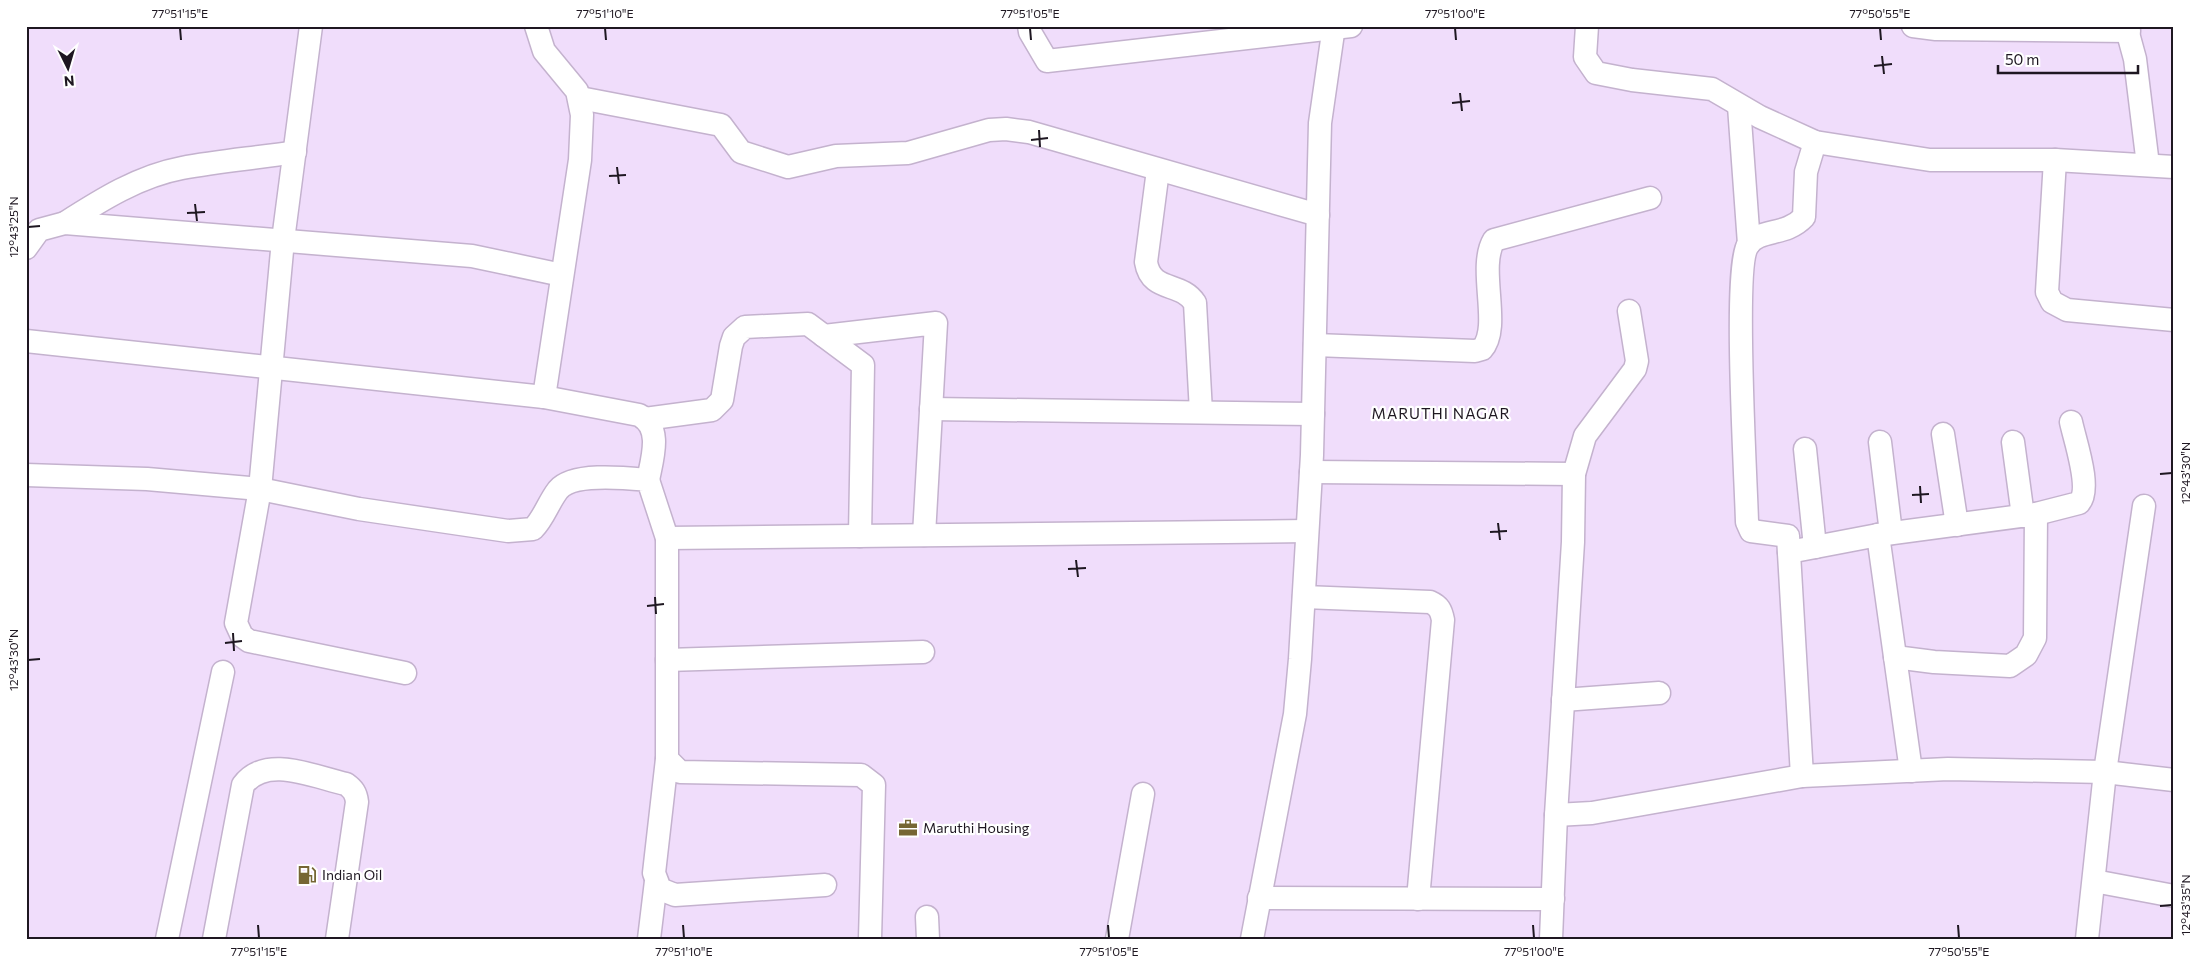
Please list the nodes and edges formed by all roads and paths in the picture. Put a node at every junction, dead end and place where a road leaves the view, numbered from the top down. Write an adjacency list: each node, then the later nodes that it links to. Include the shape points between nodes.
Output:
1 (311, 26): 12 (street)
2 (536, 26): 9 (street, via 544,51)
3 (1030, 26): 6 (street, via 1030,32 1047,61)
4 (1587, 26): 10 (street, via 1586,57 1596,73 1712,89)
5 (1912, 26): 7 (street, via 1936,29)
6 (1340, 27): 18 (street, via 1320,123)
7 (2025, 28): 8 (street)
8 (2128, 28): 14 (street)
9 (580, 98): 16 (street, via 721,125 741,152 788,167 836,156 908,153 989,130 1006,129 1029,132); 23 (street, via 580,160)
10 (1739, 106): 11 (street); 21 (street)
11 (1815, 142): 13 (street, via 1930,160); 21 (street, via 1806,172 1804,217 1797,225 1762,235)
12 (295, 152): 19 (street, via 180,168 140,181 102,199); 20 (street)
13 (2055, 160): 14 (street); 25 (street, via 2047,292 2052,302 2067,310)
14 (2148, 165): 15 (street)
15 (2174, 167)
16 (1158, 170): 18 (street); 32 (street, via 1146,262 1149,275 1154,280 1185,293 1195,303)
17 (1650, 198): 28 (street, via 1494,240 1488,258 1490,335 1482,349)
18 (1318, 215): 28 (street)
19 (65, 223): 20 (street); 22 (street, via 39,230)
20 (284, 240): 23 (street, via 472,256); 29 (street)
21 (1749, 244): 54 (street, via 1744,254 1741,320 1747,522 1751,531 1788,536)
22 (26, 248)
23 (562, 275): 30 (street)
24 (1629, 311): 41 (street, via 1637,361 1635,369 1585,436)
25 (2174, 320)
26 (824, 336): 31 (street, via 936,323); 34 (street, via 808,324 745,327 732,341 722,400 718,405 712,410); 51 (street, via 864,365)
27 (26, 341): 29 (street)
28 (1314, 345): 33 (street)
29 (272, 368): 30 (street); 44 (street)
30 (544, 397): 34 (street)
31 (931, 409): 32 (street); 50 (street)
32 (1201, 412): 33 (street)
33 (1313, 414): 40 (street)
34 (645, 418): 43 (street, via 653,432 654,444)
35 (2071, 422): 46 (street, via 2084,498 2079,503)
36 (1943, 434): 47 (street)
37 (1880, 442): 49 (street)
38 (2013, 442): 46 (street)
39 (1805, 449): 53 (street)
40 (1311, 472): 41 (street); 48 (street)
41 (1574, 474): 62 (street)
42 (26, 475): 44 (street, via 147,479)
43 (648, 480): 44 (street, via 621,477 566,482 533,529 508,531 359,509); 52 (street)
44 (260, 489): 60 (street, via 236,623 242,636 249,641)
45 (2144, 506): 65 (street)
46 (2030, 515): 47 (street); 57 (street, via 2035,638 2026,655 2010,666)
47 (1957, 525): 49 (street)
48 (1307, 531): 50 (street); 55 (street)
49 (1884, 534): 53 (street); 57 (street)
50 (924, 535): 51 (street)
51 (860, 536): 52 (street)
52 (667, 538): 58 (street)
53 (1815, 547): 54 (street)
54 (1789, 552): 66 (street)
55 (1304, 597): 74 (street, via 1295,714); 75 (street, via 1430,602 1442,611)
56 (923, 652): 58 (street)
57 (1895, 657): 64 (street)
58 (667, 660): 63 (street)
59 (223, 672): 77 (street)
60 (404, 673)
61 (1658, 693): 62 (street)
62 (1563, 700): 69 (street)
63 (666, 758): 70 (street, via 654,873); 81 (street, via 680,772 861,774 874,785)
64 (1911, 771): 65 (street); 66 (street)
65 (2106, 772): 67 (street); 71 (street)
66 (1802, 776): 69 (street, via 1592,813)
67 (2174, 780)
68 (1143, 794): 82 (street)
69 (1556, 815): 76 (street)
70 (656, 881): 72 (street, via 660,889 674,895); 80 (street)
71 (2094, 881): 73 (street); 85 (street)
72 (825, 885)
73 (2174, 896)
74 (1260, 898): 75 (street); 83 (street)
75 (1418, 899): 76 (street)
76 (1553, 900): 84 (street)
77 (167, 939)
78 (214, 939): 79 (street, via 243,785 259,770 278,768 346,784 356,795)
79 (337, 939)
80 (649, 939)
81 (870, 939)
82 (1117, 939)
83 (1252, 939)
84 (1551, 939)
85 (2087, 939)

